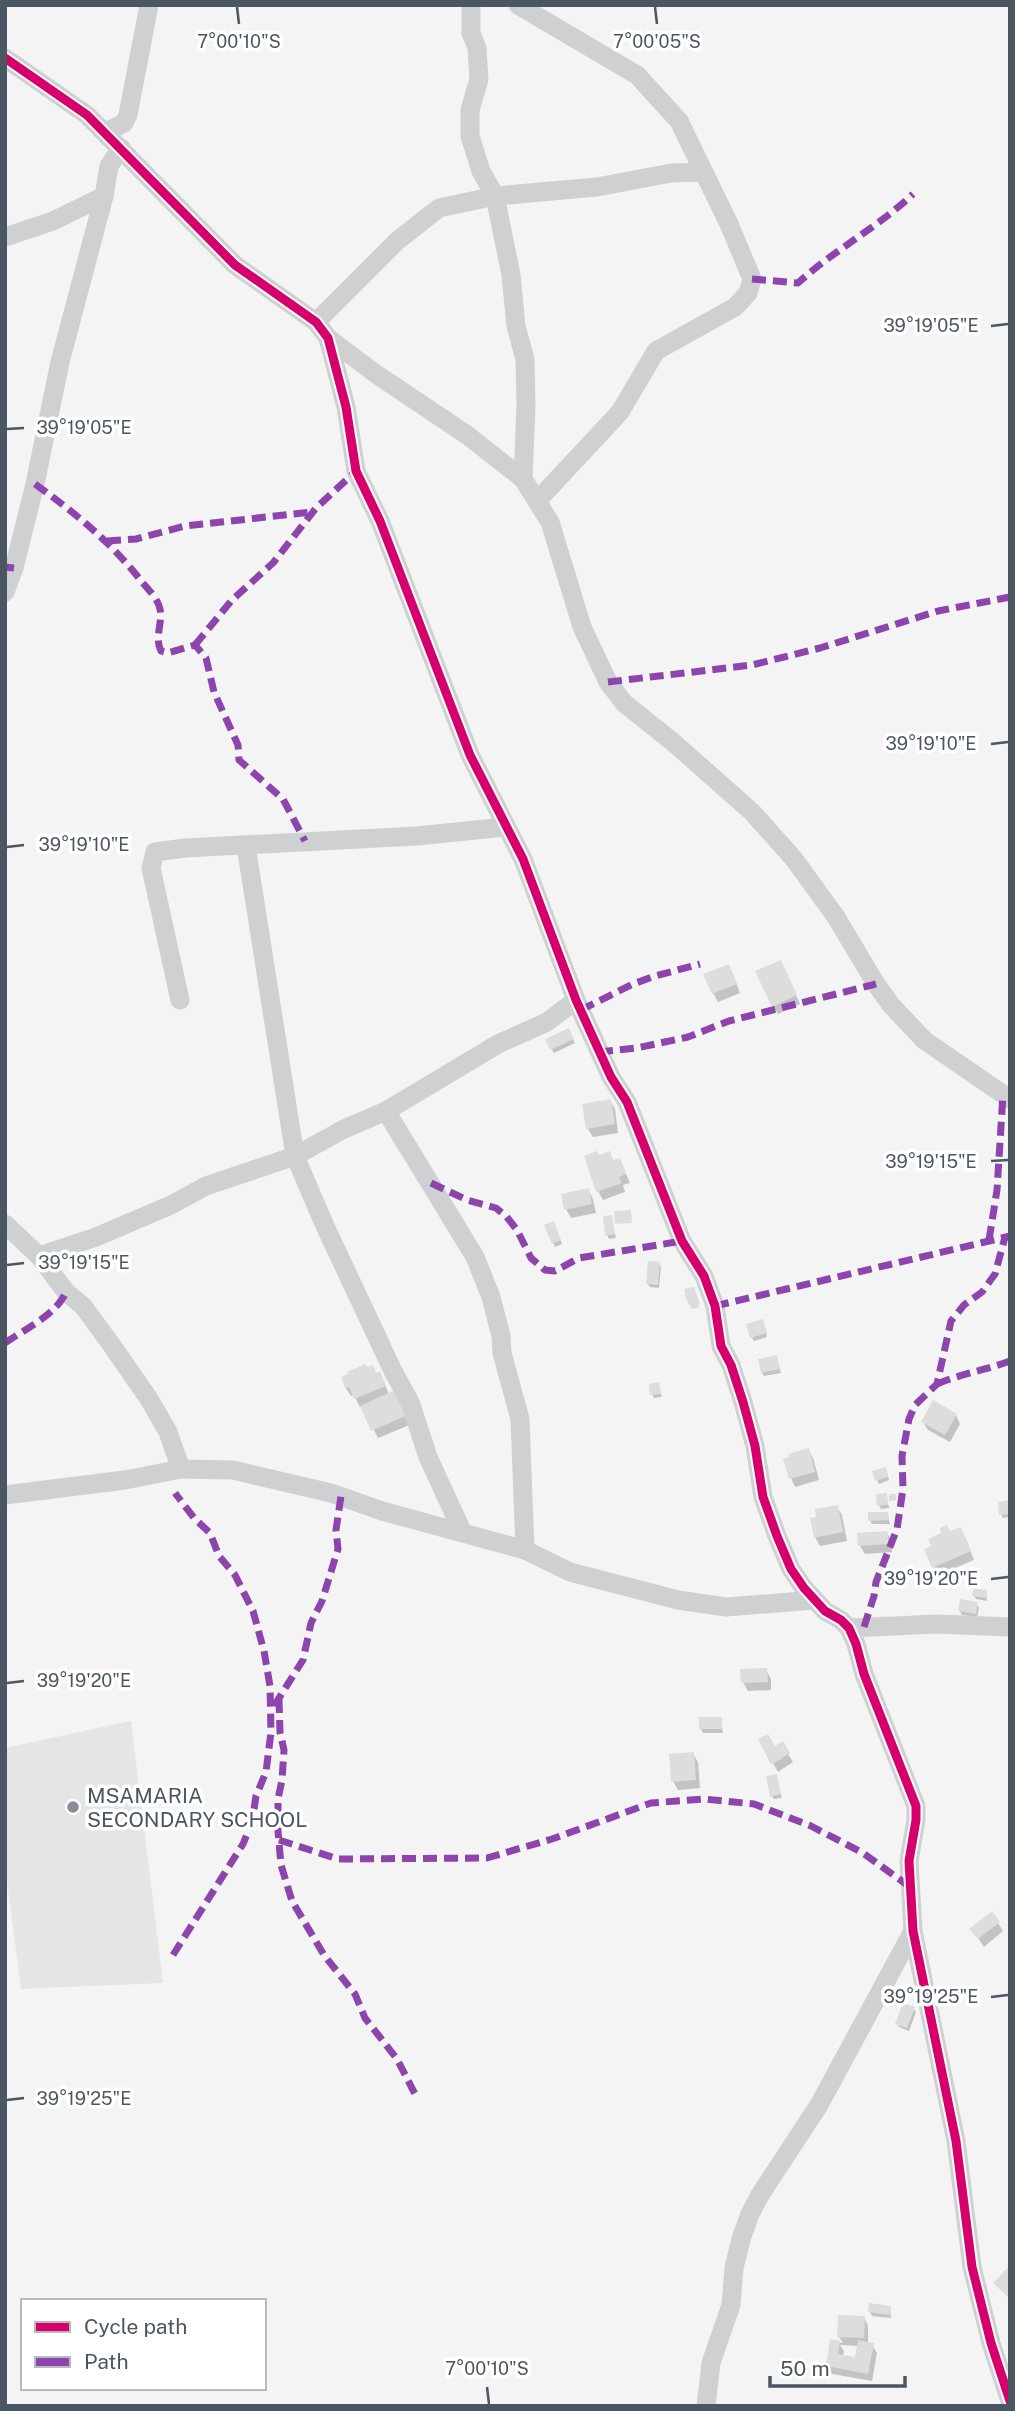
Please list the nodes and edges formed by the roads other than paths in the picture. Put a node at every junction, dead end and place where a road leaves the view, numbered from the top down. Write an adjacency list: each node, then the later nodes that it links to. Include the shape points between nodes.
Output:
1 (149, 5): 5 (street, via 128,115 124,123)
2 (471, 5): 9 (street, via 479,79 470,110 470,136)
3 (518, 5): 7 (street, via 637,75 679,121)
4 (5, 58): 5 (street)
5 (106, 132): 6 (street)
6 (121, 148): 8 (street, via 109,166); 11 (street, via 235,265)
7 (704, 172): 9 (street); 13 (street, via 752,279 748,293 735,307 656,351 620,412)
8 (104, 196): 10 (street, via 53,221); 14 (street)
9 (495, 196): 11 (street, via 439,208 397,241); 12 (street, via 525,359)
10 (5, 237)
11 (322, 330): 12 (street); 15 (street, via 346,407 356,471 470,755)
12 (523, 479): 13 (street)
13 (538, 500): 19 (street, via 550,522 582,627 608,682 624,703 752,812 794,859 891,1005 924,1040)
14 (5, 592)
15 (505, 827): 16 (street); 18 (street, via 523,859)
16 (246, 846): 17 (street, via 155,852 151,868); 21 (street)
17 (180, 1000)
18 (576, 1000): 20 (street, via 547,1021 498,1044); 28 (street, via 627,1101 681,1241 704,1276 755,1446 763,1497 791,1569)
19 (1010, 1099)
20 (386, 1111): 21 (street); 27 (street, via 475,1257 491,1297 520,1419)
21 (295, 1156): 23 (street, via 206,1186 96,1237); 26 (street, via 410,1402 428,1457)
22 (5, 1224): 23 (street)
23 (39, 1256): 24 (street, via 66,1292 83,1306 149,1399 168,1432)
24 (181, 1469): 25 (street); 26 (street, via 233,1470)
25 (5, 1495)
26 (462, 1531): 27 (street)
27 (525, 1550): 28 (street, via 570,1572 678,1600 726,1606)
28 (815, 1600): 30 (street)
29 (1010, 1627): 30 (street, via 937,1623)
30 (849, 1628): 31 (street, via 916,1807 909,1861)
31 (913, 1931): 32 (street, via 956,2141 972,2267); 33 (street, via 819,2105 750,2214 734,2268 731,2305 711,2363)
32 (1010, 2401)
33 (706, 2406)

